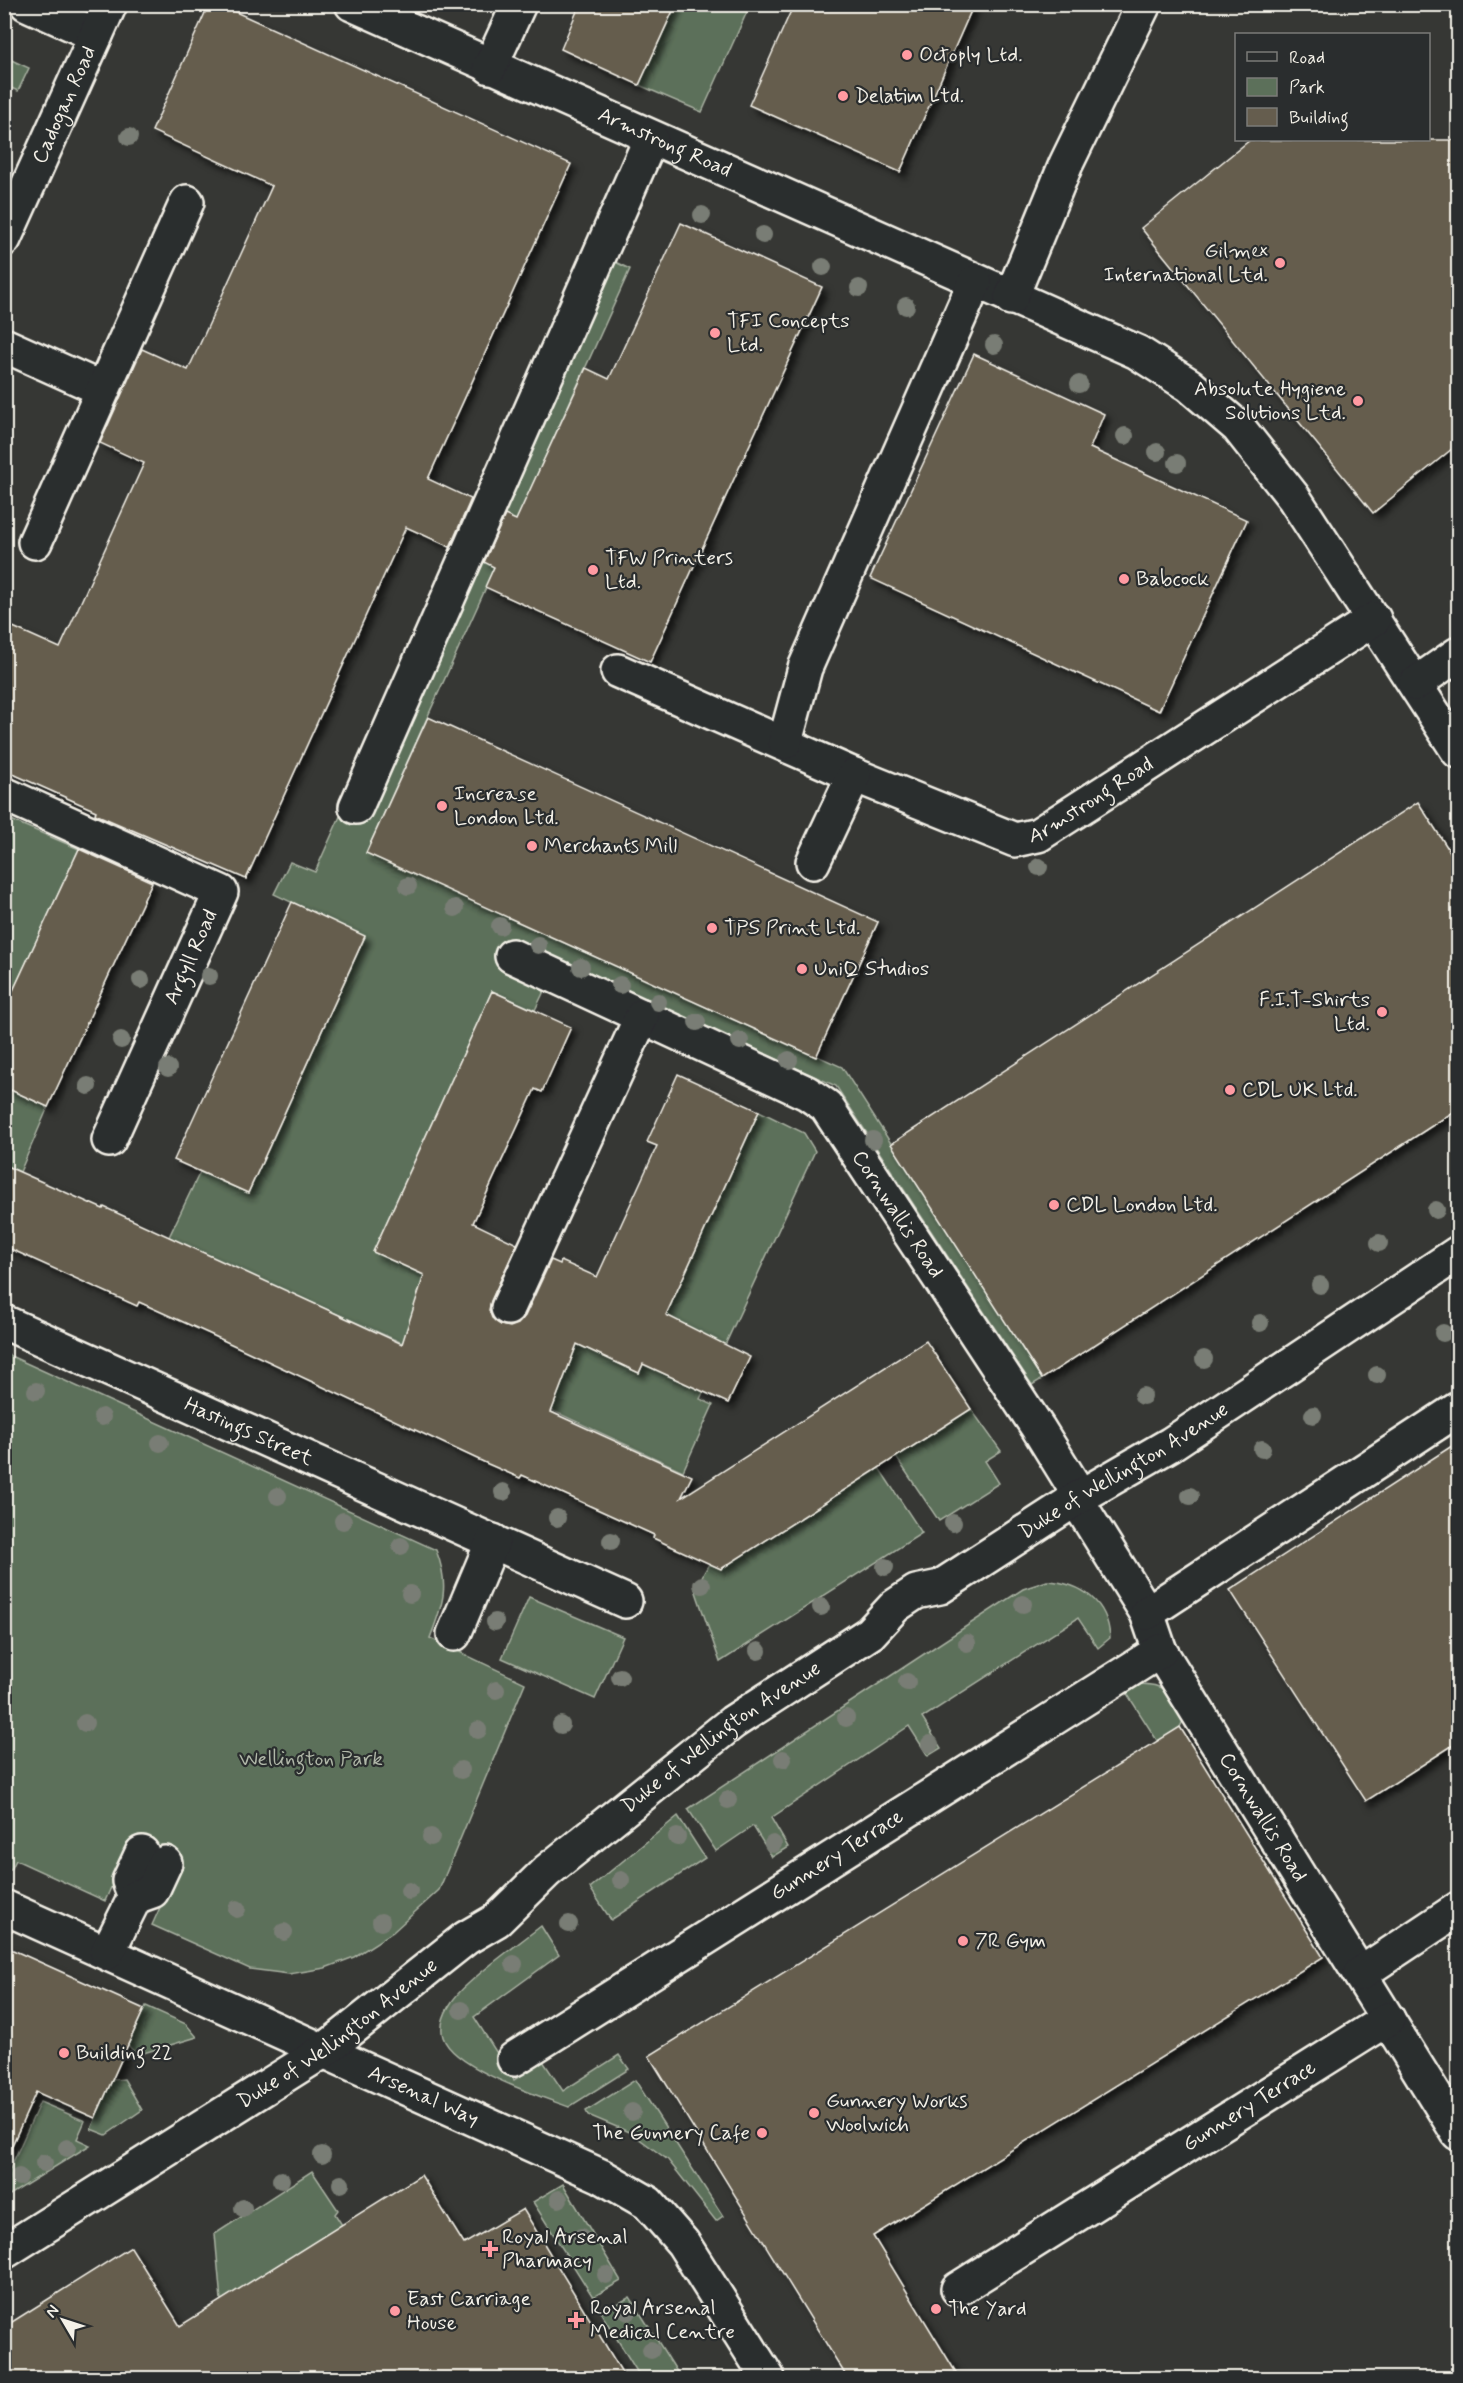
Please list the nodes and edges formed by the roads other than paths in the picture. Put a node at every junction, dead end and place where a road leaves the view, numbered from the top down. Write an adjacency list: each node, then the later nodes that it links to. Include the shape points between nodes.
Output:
1 (27, 4): 6 (street)
2 (110, 4): 6 (street, Cadogan Road)
3 (352, 4): 7 (street, Armstrong Road)
4 (519, 4): 7 (street)
5 (1144, 4): 12 (street, via 1066,164)
6 (96, 35): 10 (street, Cadogan Road)
7 (490, 67): 8 (street, Armstrong Road)
8 (651, 138): 11 (street, Armstrong Road); 24 (street)
9 (187, 202): 14 (street)
10 (4, 238)
11 (975, 282): 12 (street, Armstrong Road); 20 (street, via 804,668)
12 (1011, 298): 16 (street, Armstrong Road, via 1137,352 1189,385 1238,427 1294,498)
13 (4, 345): 14 (street)
14 (102, 389): 15 (street)
15 (34, 542)
16 (1374, 619): 19 (street, Armstrong Road); 22 (street, Armstrong Road, via 1038,835 1015,840)
17 (1458, 654): 19 (street)
18 (618, 671): 20 (street, Armstrong Road)
19 (1415, 684): 21 (street, Armstrong Road)
20 (784, 742): 22 (street, Armstrong Road)
21 (1458, 751)
22 (854, 775): 25 (street)
23 (4, 794): 28 (street, Argyll Road, via 221,892)
24 (356, 807)
25 (813, 862)
26 (512, 956): 27 (street, Cornwallis Road)
27 (642, 1016): 30 (street); 33 (street, Cornwallis Road, via 807,1093 826,1106 1038,1428)
28 (109, 1140)
29 (1458, 1252): 33 (street, Duke of Wellington Avenue, via 1171,1444)
30 (508, 1308)
31 (4, 1322): 34 (street, Hastings Street)
32 (1458, 1409): 36 (street)
33 (1078, 1497): 36 (street, Cornwallis Road); 45 (street, Duke of Wellington Avenue, via 940,1587 916,1593 895,1606 870,1633 734,1722 547,1871 496,1920 466,1938)
34 (493, 1541): 35 (street, Hastings Street); 37 (street)
35 (625, 1601)
36 (1147, 1612): 38 (street, Cornwallis Road)
37 (454, 1634)
38 (1160, 1651): 43 (street, Cornwallis Road); 46 (street, Gunnery Terrace)
39 (153, 1858): 42 (street, via 152,1891 135,1897)
40 (4, 1907): 42 (street, Arsenal Way)
41 (1458, 1910): 43 (street)
42 (107, 1953): 45 (street, Arsenal Way)
43 (1360, 1974): 44 (street, Cornwallis Road)
44 (1388, 2019): 47 (street, Cornwallis Road); 49 (street, Gunnery Terrace)
45 (325, 2050): 48 (street, Duke of Wellington Avenue); 50 (street, Arsenal Way, via 601,2176 648,2203 683,2243)
46 (514, 2059)
47 (1458, 2133)
48 (4, 2252)
49 (958, 2289)
50 (768, 2379)

